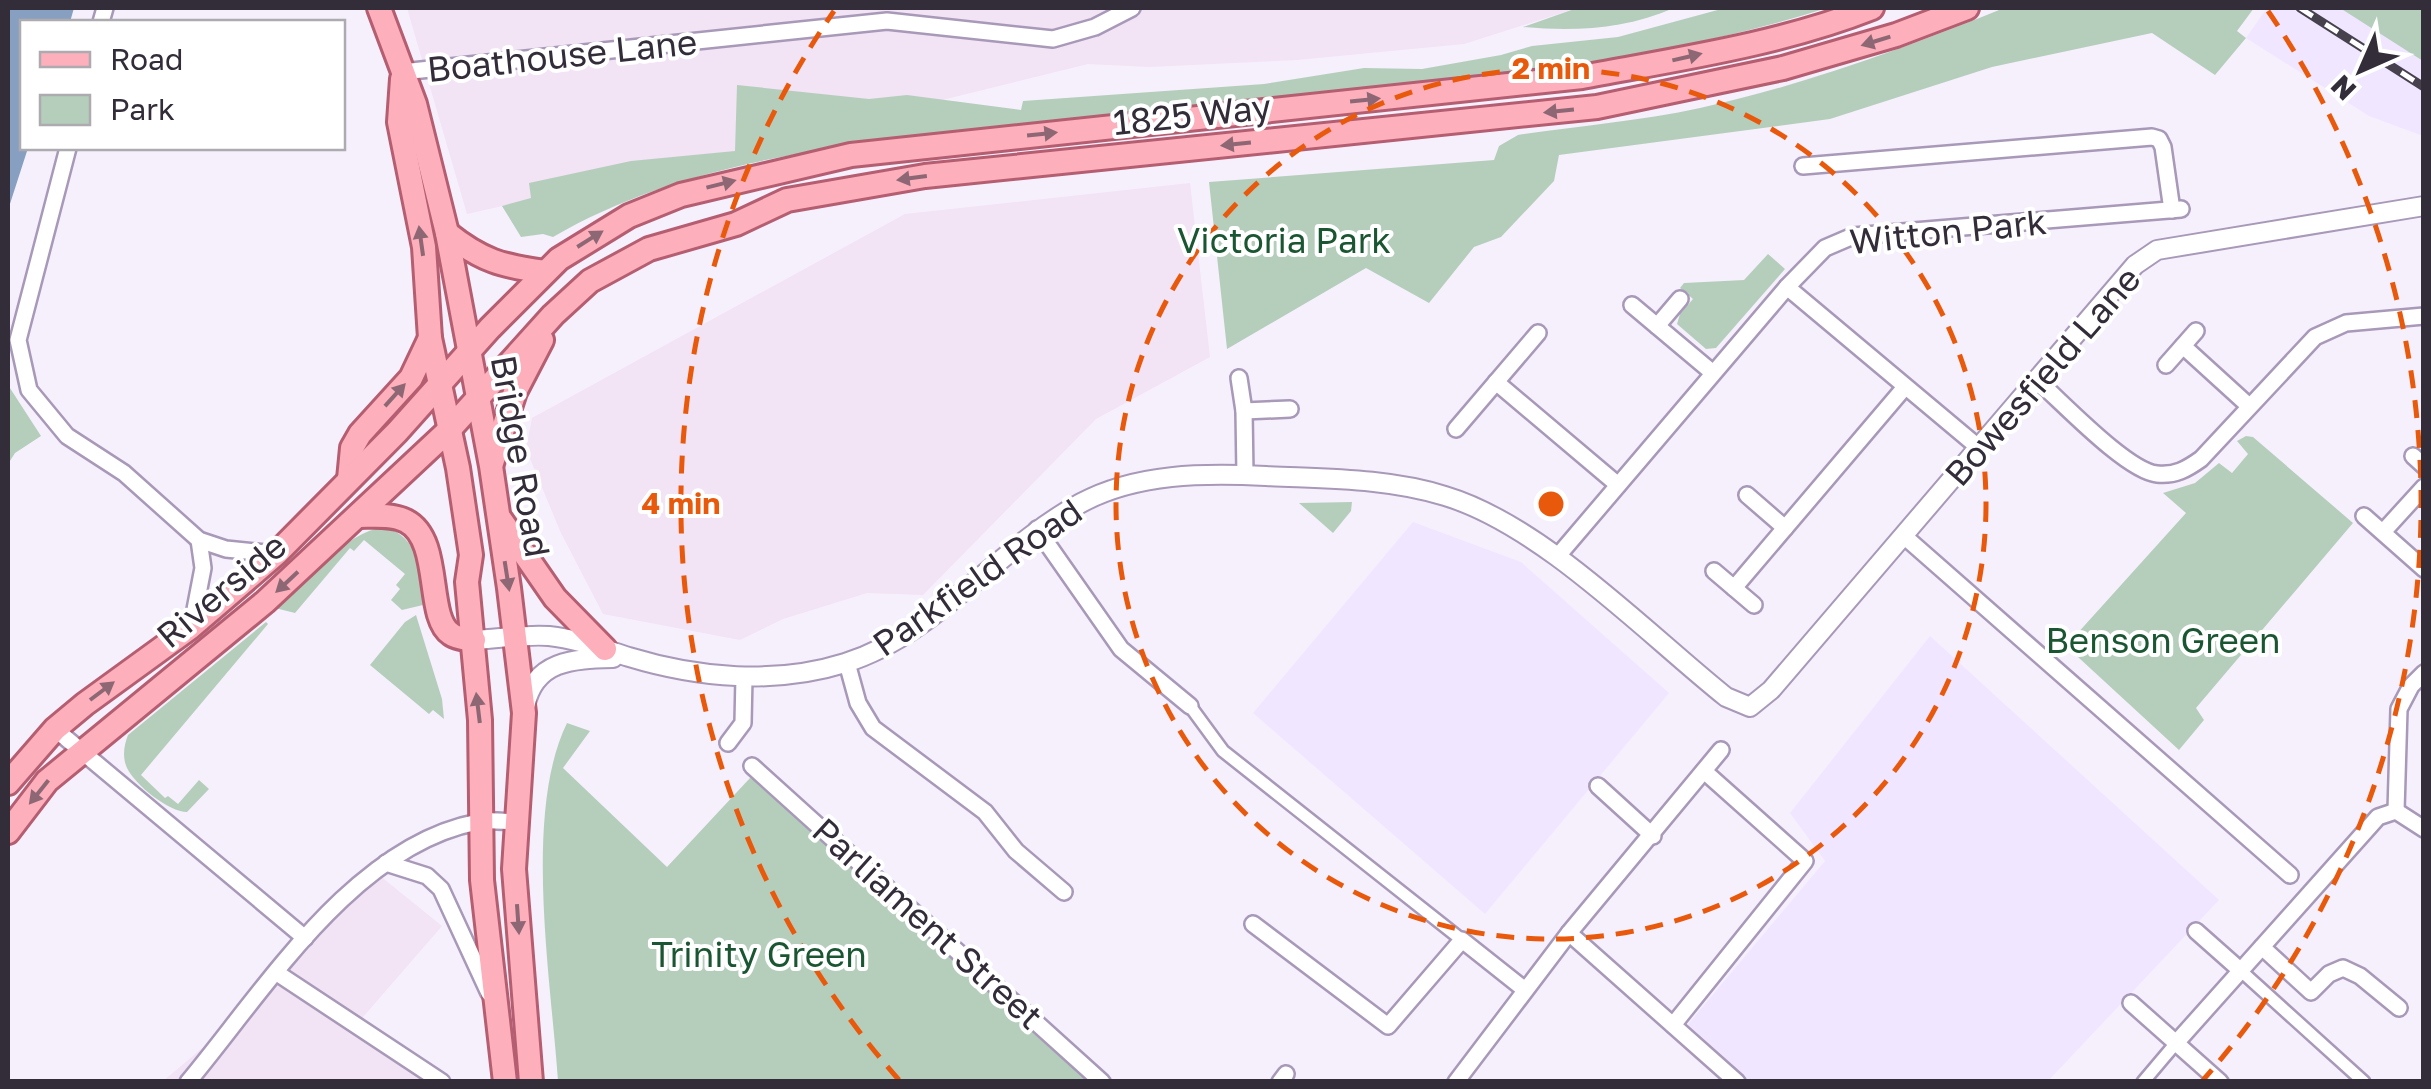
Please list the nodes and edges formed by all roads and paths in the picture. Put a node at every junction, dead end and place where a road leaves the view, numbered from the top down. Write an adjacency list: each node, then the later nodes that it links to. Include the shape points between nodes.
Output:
1 (379, 8): 5 (main road, Bridge Road)
2 (1132, 8): 5 (street, Boathouse Lane, via 1052,40 887,20)
3 (1872, 8): 10 (main road, 1825 Way, one-way to 3, via 587,240 681,195 851,155 1582,77 1697,55)
4 (1967, 8): 14 (main road, 1825 Way, one-way to 14, via 1766,72 1597,107 926,176 787,200 736,224 649,249 590,281)
5 (402, 72): 9 (main road, Bridge Road); 19 (main road, Bridge Road, one-way to 5, via 424,247 399,122)
6 (67, 150): 49 (street, via 18,340 29,390 68,436 124,473)
7 (1803, 166): 11 (street, Witton Park, via 2152,137 2163,147 2176,210 1853,236 1824,248)
8 (2424, 206): 25 (street, Bowesfield Lane, via 2158,250 2135,265)
9 (447, 234): 10 (main road, via 498,265); 21 (main road, Bridge Road)
10 (545, 272): 21 (main road, 1825 Way)
11 (1787, 287): 23 (street, Witton Park); 28 (street)
12 (1680, 299): 16 (street)
13 (1632, 305): 16 (street)
14 (552, 315): 29 (main road, 1825 Way); 36 (main road, via 515,392)
15 (2424, 316): 30 (street, via 2328,330 2304,346)
16 (1657, 326): 23 (street)
17 (2196, 330): 20 (street)
18 (1538, 332): 26 (street)
19 (430, 338): 27 (main road, Bridge Road); 38 (main road, one-way to 19, via 360,434 411,378)
20 (2182, 346): 22 (street); 30 (street)
21 (468, 353): 27 (main road, Riverside); 29 (main road, Bridge Road)
22 (2166, 366)
23 (1713, 373): 39 (street, Witton Park)
24 (1239, 378): 32 (street)
25 (2038, 381): 30 (street, via 2126,459 2154,474 2183,471 2201,459); 35 (street, Bowesfield Lane)
26 (1496, 382): 33 (street); 39 (street)
27 (440, 385): 34 (main road, Bridge Road); 38 (main road, Riverside)
28 (1905, 387): 35 (street); 45 (street)
29 (478, 398): 34 (main road, Riverside); 36 (main road, Bridge Road)
30 (2249, 406)
31 (1290, 409): 32 (street)
32 (1244, 411): 37 (street)
33 (1456, 428)
34 (449, 430): 43 (main road, Riverside); 58 (main road, Bridge Road, via 471,555)
35 (1978, 447): 48 (street, Bowesfield Lane)
36 (491, 466): 42 (main road, Bridge Road)
37 (1245, 475): 46 (street, Parkfield Road, via 1134,483); 51 (street, Parkfield Road, via 1423,490 1478,508)
38 (349, 479): 50 (main road, Riverside)
39 (1618, 485): 51 (street, Witton Park)
40 (2424, 486): 47 (street)
41 (1747, 495): 45 (street)
42 (496, 513): 57 (main road, Bridge Road, one-way to 57); 59 (main road, via 555,598)
43 (359, 516): 58 (main road, via 404,519 419,531 440,622 452,635); 70 (main road, Riverside, one-way to 70)
44 (2364, 516): 47 (street)
45 (1785, 528): 54 (street)
46 (1037, 529): 61 (street, Parkfield Road, via 930,618); 64 (street, via 1121,649)
47 (2383, 532): 52 (street)
48 (1904, 536): 65 (street, Bowesfield Lane); 82 (street)
49 (199, 540): 50 (street); 56 (street, via 203,568)
50 (276, 554): 56 (main road, Riverside)
51 (1557, 557): 65 (street, Parkfield Road, via 1726,697)
52 (2424, 569)
53 (1714, 571): 54 (street)
54 (1734, 588): 55 (street)
55 (1754, 604)
56 (191, 627): 67 (main road, Riverside, one-way to 56)
57 (514, 639): 58 (street, Parkfield Road); 59 (street, Parkfield Road, via 547,636); 66 (main road, Bridge Road)
58 (474, 640): 76 (main road, Bridge Road, one-way to 58)
59 (605, 648): 60 (street, Parkfield Road)
60 (628, 657): 63 (street, Parkfield Road, via 683,672); 66 (street, via 551,666 527,694)
61 (847, 663): 63 (street, Parkfield Road); 83 (street, via 873,728 985,812 1016,851)
62 (2424, 673): 75 (street, via 2399,709)
63 (744, 677): 68 (street, via 743,722)
64 (1190, 706): 89 (street, via 1223,751)
65 (1750, 707)
66 (524, 713): 77 (main road, Bridge Road)
67 (55, 729): 70 (street); 73 (main road, Riverside)
68 (728, 743)
69 (1720, 750): 72 (street)
70 (81, 751): 79 (main road, Riverside, one-way to 79, via 47,781); 88 (street)
71 (752, 766): 104 (street, Parliament Street)
72 (1704, 771): 80 (street); 97 (street, via 1805,862)
73 (8, 783)
74 (1598, 786): 80 (street)
75 (2396, 811): 78 (street); 84 (street, via 2378,817)
76 (479, 821): 77 (street); 81 (street, via 438,834); 96 (main road, Bridge Road)
77 (516, 822): 103 (main road, Bridge Road, one-way to 103)
78 (2424, 830)
79 (8, 832)
80 (1653, 836): 87 (street)
81 (386, 863): 88 (street, via 357,882); 96 (street, via 427,876 442,889)
82 (2290, 875): 84 (street)
83 (1064, 892)
84 (2310, 893): 90 (street)
85 (1253, 924): 89 (street, via 1388,1026)
86 (2196, 931): 91 (street)
87 (1569, 934): 93 (street); 97 (street)
88 (306, 938): 92 (street)
89 (1462, 940): 93 (street)
90 (2262, 947): 91 (street); 95 (street, via 2312,992 2343,968)
91 (2240, 970): 98 (street); 108 (street)
92 (277, 973): 100 (street); 101 (street)
93 (1525, 990): 105 (street)
94 (2131, 1003): 98 (street)
95 (2399, 1008)
96 (496, 1010): 102 (main road, Bridge Road)
97 (1673, 1025): 99 (street)
98 (2176, 1043): 106 (street); 107 (street)
99 (1734, 1081)
100 (188, 1082)
101 (442, 1082)
102 (504, 1082)
103 (531, 1082)
104 (1102, 1082)
105 (1456, 1082)
106 (2143, 1082)
107 (2220, 1082)
108 (2364, 1082)

